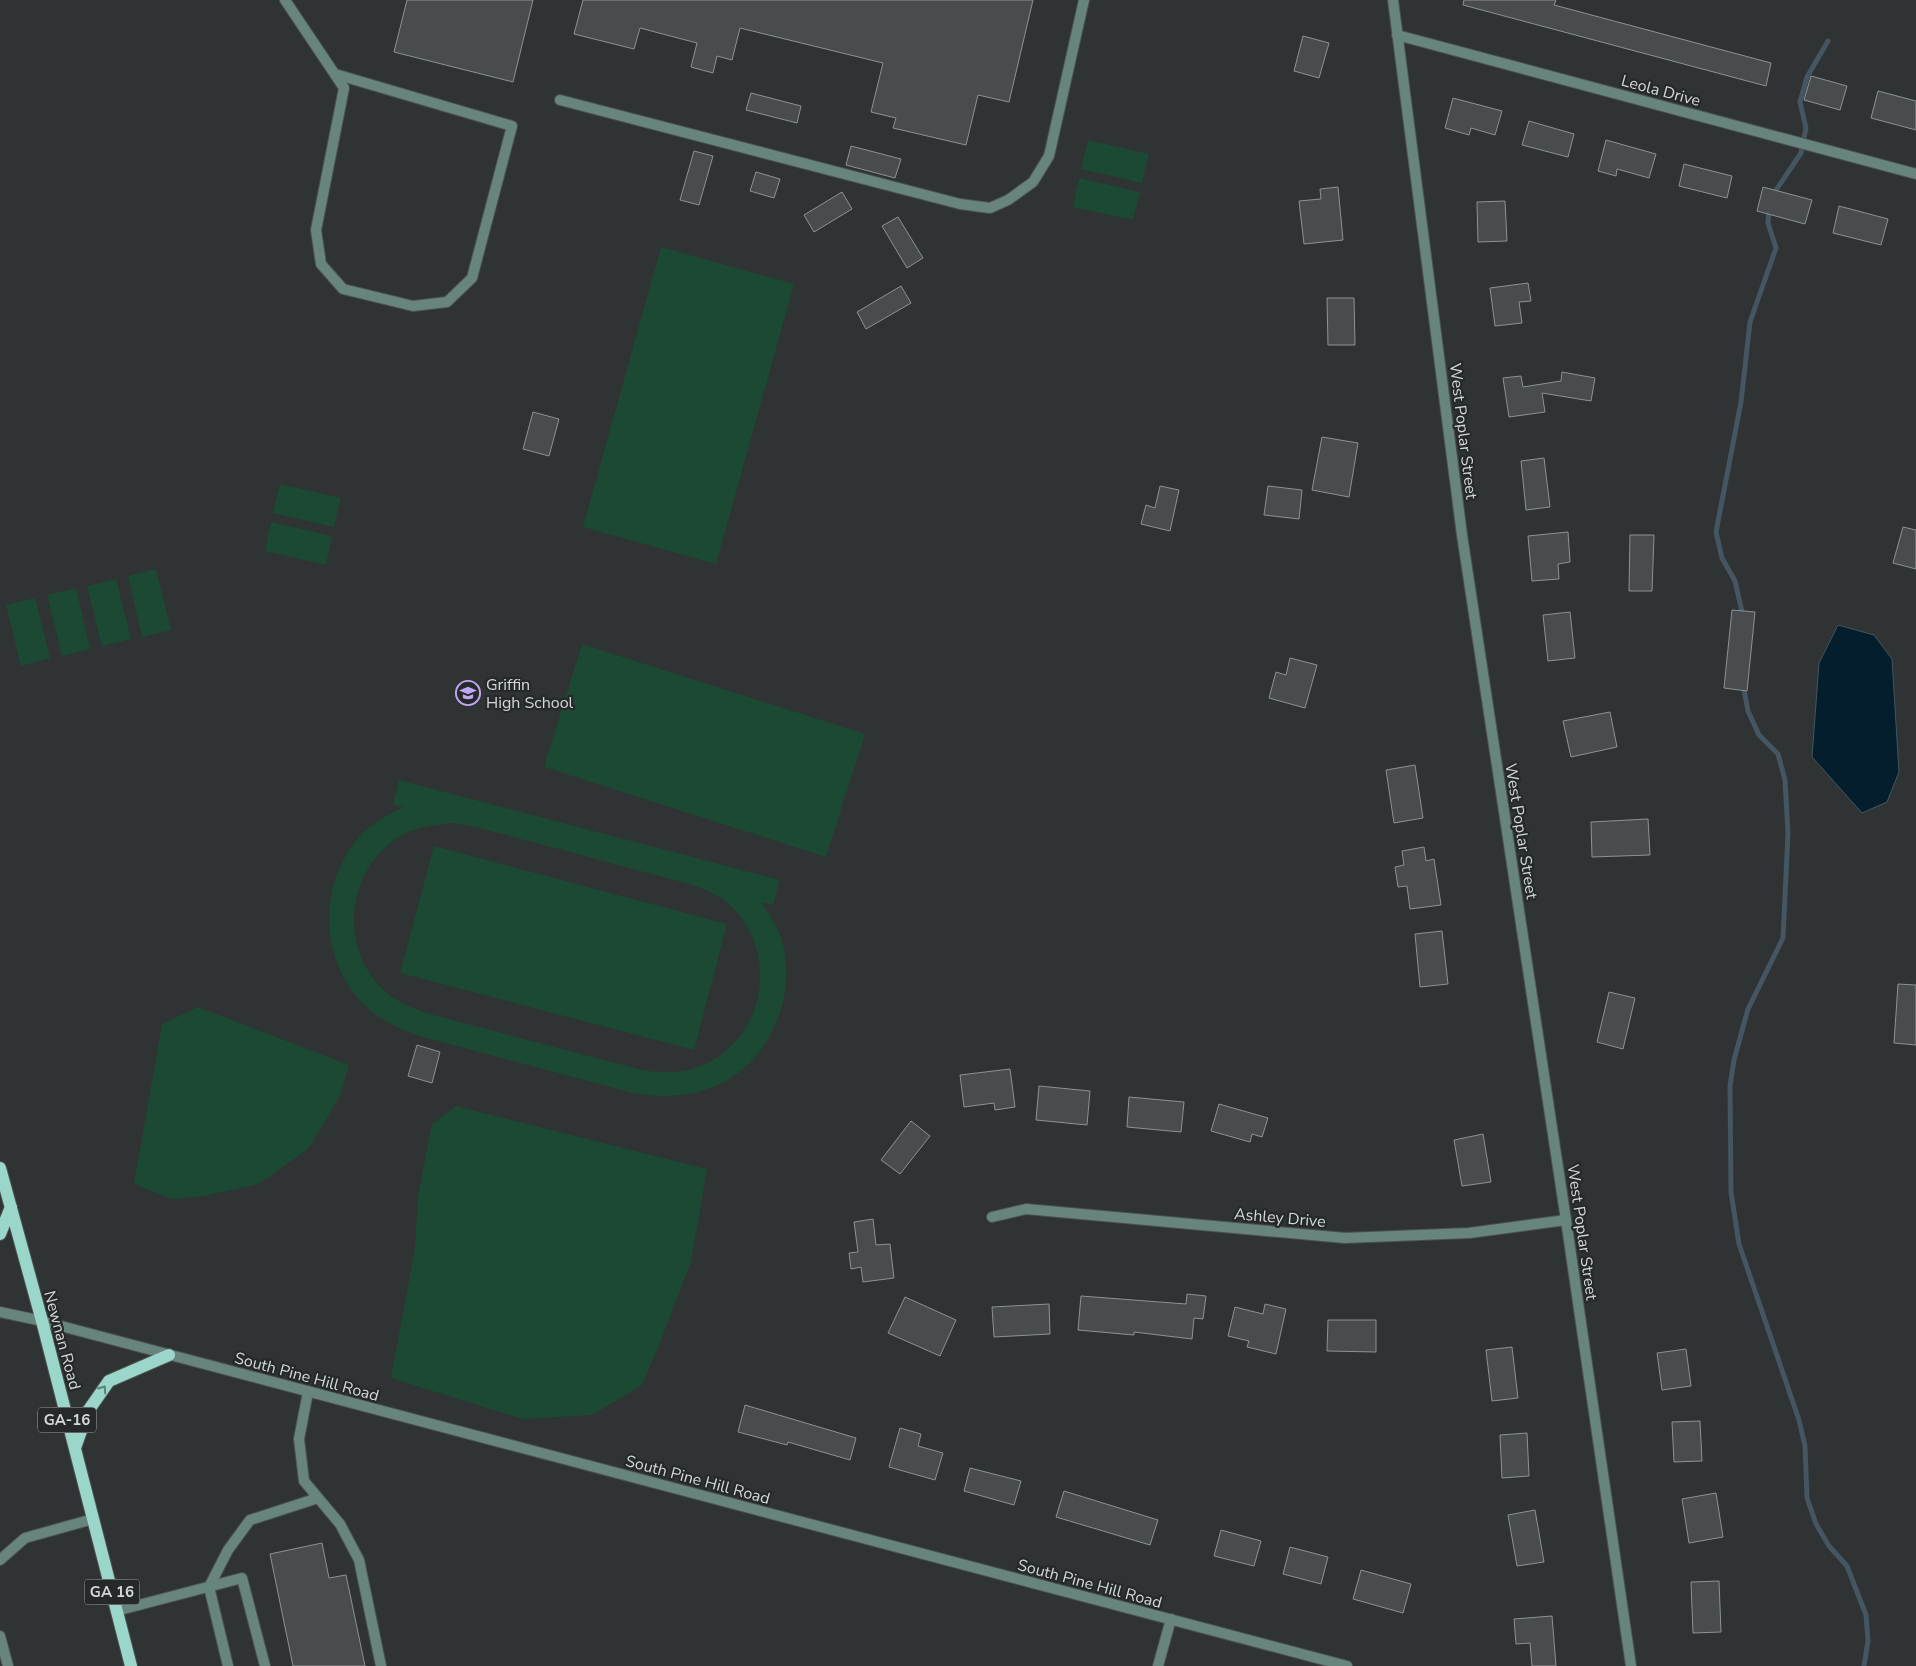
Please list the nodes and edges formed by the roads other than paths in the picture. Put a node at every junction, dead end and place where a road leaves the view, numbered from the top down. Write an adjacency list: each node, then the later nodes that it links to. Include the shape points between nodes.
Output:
1 (285, 0): 5 (street)
2 (1084, 0): 6 (street, via 1049,156 1033,182 990,208 960,204)
3 (1393, 0): 4 (street, West Poplar Street)
4 (1397, 35): 7 (street, Leola Drive); 11 (street, West Poplar Street, via 1462,534)
5 (335, 74): 5 (street, via 344,88 316,230 321,264 343,289 413,306 447,302 472,278 512,126)
6 (560, 100)
7 (1916, 174)
8 (0, 1168): 9 (main road, Newnan Road / GA-16)
9 (11, 1207): 12 (main road); 14 (main road, Newnan Road / GA-16)
10 (992, 1217): 11 (street, Ashley Drive, via 1026,1209 1345,1238 1469,1233)
11 (1566, 1220): 32 (street, West Poplar Street)
12 (0, 1234)
13 (0, 1312): 14 (street, South Pine Hill Road)
14 (42, 1321): 15 (street, South Pine Hill Road); 17 (main road, Newnan Road / GA-16)
15 (169, 1355): 16 (street, South Pine Hill Road); 17 (main road, one-way to 15, via 88,1410 109,1381)
16 (308, 1392): 18 (street, via 299,1439 304,1481); 23 (street, South Pine Hill Road)
17 (74, 1448): 19 (main road, Newnan Road / GA-16)
18 (318, 1498): 21 (street, via 250,1520 228,1550); 29 (street, via 340,1524 359,1560)
19 (93, 1518): 20 (street, via 25,1538); 22 (main road, Newnan Road / GA 16)
20 (0, 1560)
21 (209, 1587): 22 (street); 27 (street); 28 (street, via 242,1578)
22 (116, 1611): 26 (main road, Newnan Road / GA 16)
23 (1171, 1619): 30 (street); 31 (street, South Pine Hill Road)
24 (0, 1636): 25 (street)
25 (8, 1666)
26 (130, 1666)
27 (228, 1666)
28 (265, 1666)
29 (381, 1666)
30 (1158, 1666)
31 (1347, 1666)
32 (1631, 1666)

